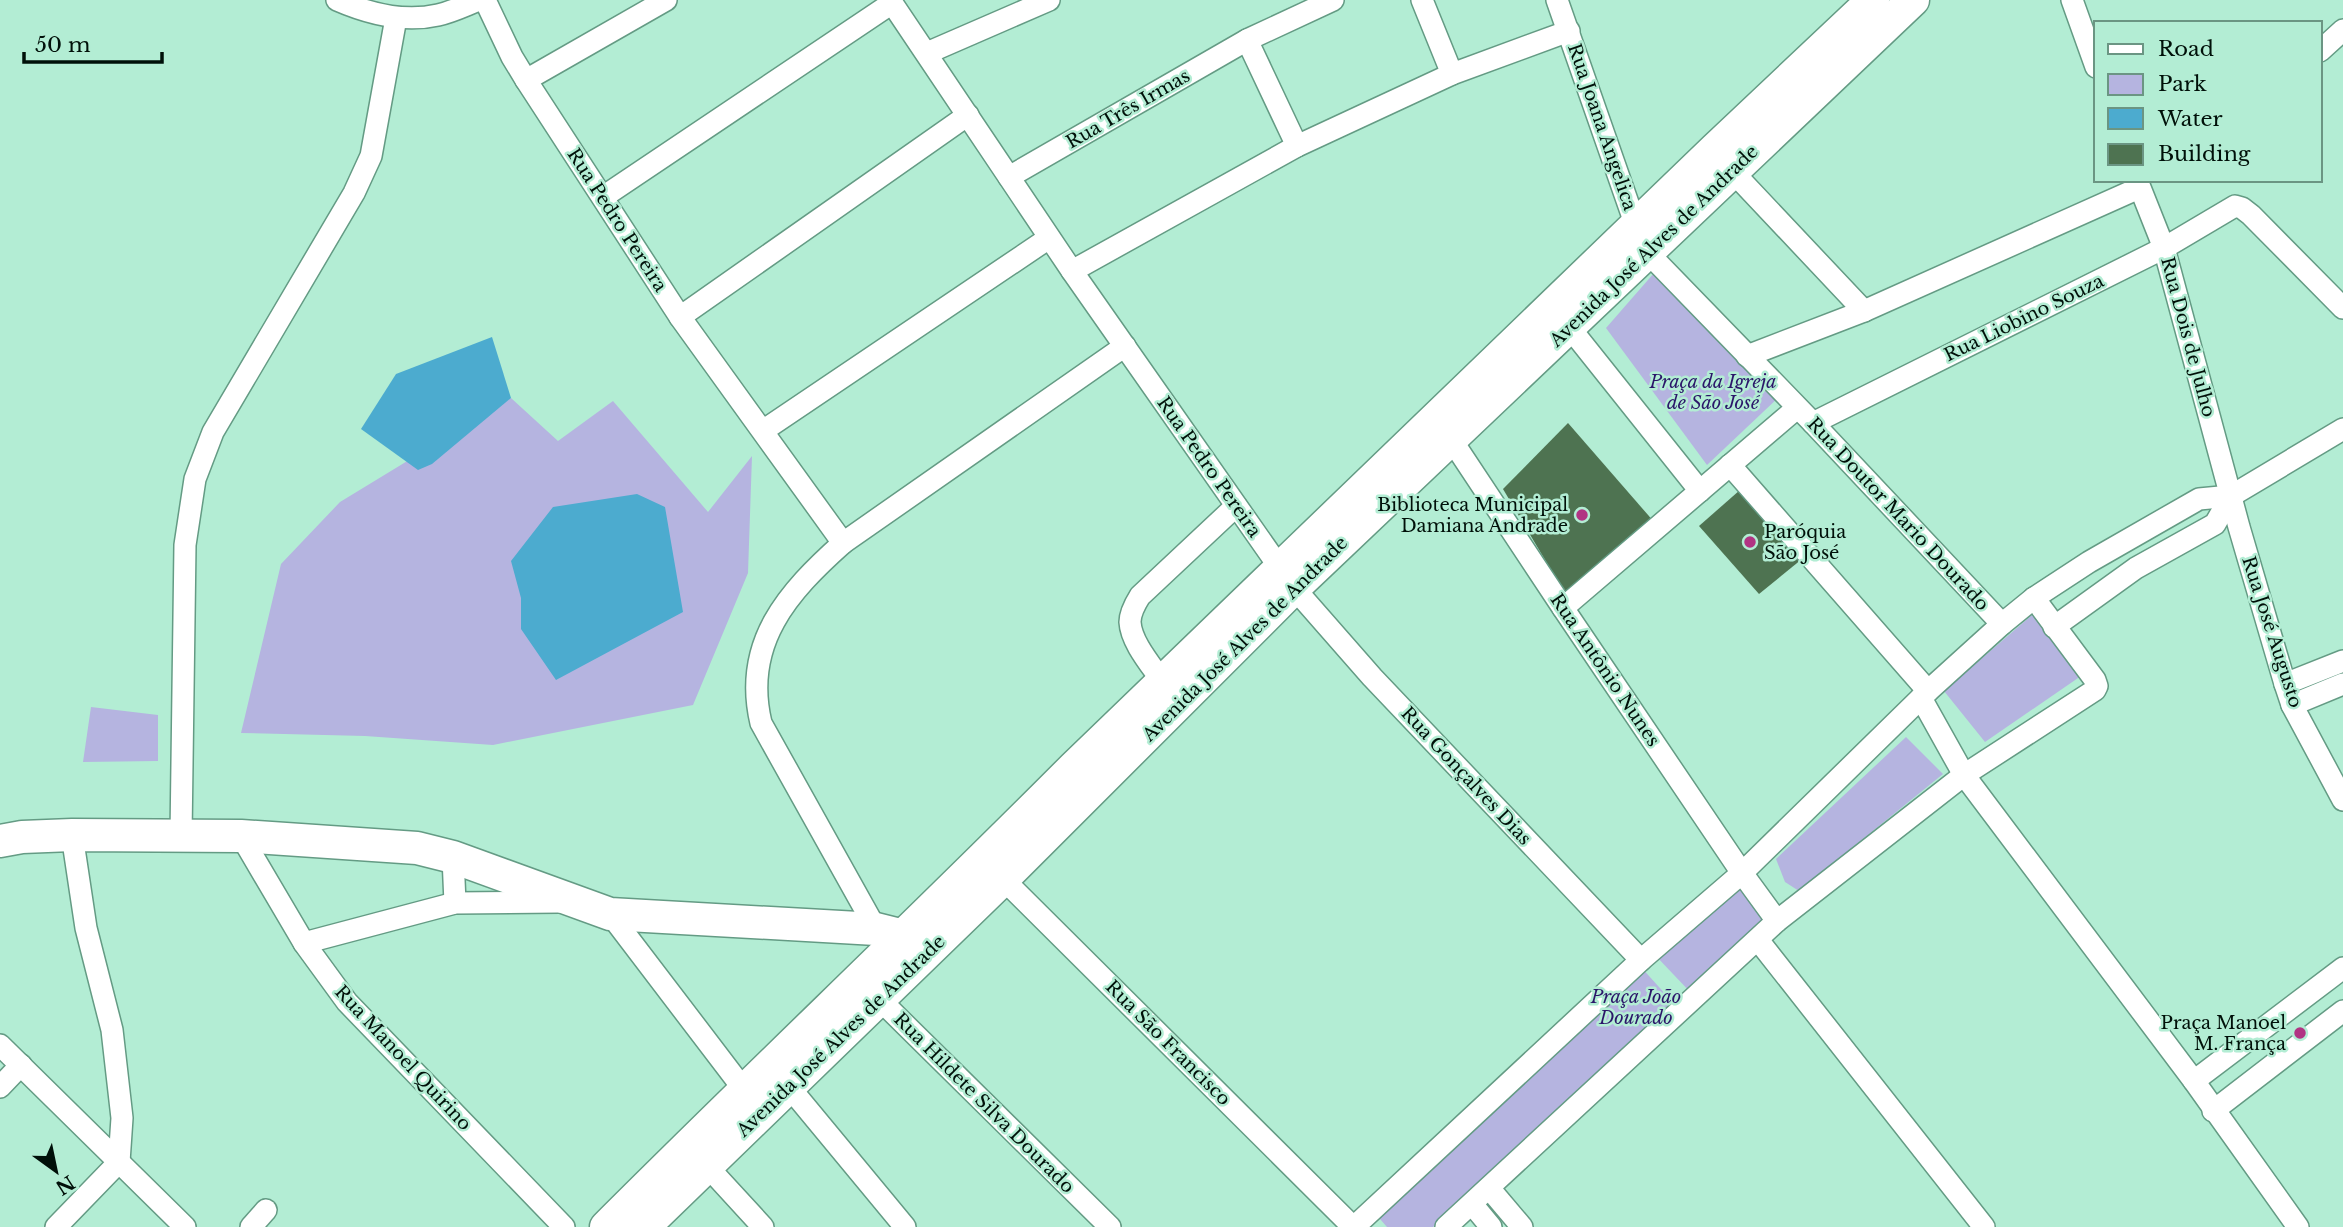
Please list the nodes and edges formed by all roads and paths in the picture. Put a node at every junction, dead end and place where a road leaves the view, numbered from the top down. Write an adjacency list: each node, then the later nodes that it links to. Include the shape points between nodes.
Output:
1 (337, 0): 13 (street)
2 (479, 0): 13 (street, via 439,15)
3 (485, 0): 21 (street, Rua Pedro Pereira)
4 (666, 0): 21 (street)
5 (1049, 0): 18 (street)
6 (1333, 0): 16 (street, Rua Três Irmas)
7 (1422, 0): 20 (street)
8 (1557, 0): 15 (street, Rua Joana Angelica)
9 (1873, 0): 29 (main road, Avenida José Alves de Andrade)
10 (1913, 0): 24 (main road, Avenida José Alves de Andrade)
11 (2072, 0): 19 (street)
12 (891, 1): 18 (street, Rua Pedro Pereira); 27 (street)
13 (396, 18): 64 (street, via 371,156 354,194 213,432 195,479 185,545)
14 (2343, 30): 17 (street)
15 (1569, 31): 20 (street); 29 (street, Rua Joana Angelica)
16 (1247, 40): 23 (street); 25 (street, Rua Três Irmas)
17 (2322, 49)
18 (927, 53): 22 (street, Rua Pedro Pereira)
19 (2094, 61)
20 (1452, 74): 23 (street)
21 (526, 80): 27 (street, Rua Pedro Pereira)
22 (968, 115): 25 (street, Rua Pedro Pereira); 34 (street)
23 (1297, 146): 31 (street)
24 (1732, 171): 29 (main road, Avenida José Alves de Andrade); 33 (street)
25 (1009, 177): 28 (street, Rua Pedro Pereira)
26 (2138, 184): 30 (street, Rua Dois de Julho); 33 (street)
27 (603, 197): 34 (street, Rua Pedro Pereira)
28 (1049, 238): 31 (street, Rua Pedro Pereira); 42 (street)
29 (1642, 239): 35 (main road, Avenida José Alves de Andrade); 37 (street, Rua Doutor Mario Dourado)
30 (2164, 248): 32 (street, Rua Liobino Souza, via 2231,207 2242,208); 39 (street, Rua Liobino Souza); 45 (street, Rua Dois de Julho)
31 (1072, 271): 36 (street, Rua Pedro Pereira)
32 (2343, 307)
33 (1864, 311): 37 (street)
34 (680, 317): 42 (street, Rua Pedro Pereira)
35 (1561, 317): 40 (main road, Avenida José Alves de Andrade); 44 (street)
36 (1125, 345): 46 (street, Rua Pedro Pereira); 47 (street)
37 (1747, 356): 38 (street, Rua Doutor Mario Dourado)
38 (1797, 408): 39 (street, Rua Doutor Mario Dourado); 43 (street)
39 (1813, 423): 53 (street, Rua Doutor Mario Dourado)
40 (1444, 428): 49 (main road, Avenida José Alves de Andrade); 52 (street, Rua Antônio Nunes)
41 (2343, 429): 45 (street)
42 (764, 430): 47 (street, Rua Pedro Pereira)
43 (1730, 465): 44 (street); 59 (street)
44 (1700, 491): 52 (street)
45 (2231, 496): 48 (street, via 2199,499); 50 (street, via 2215,524); 57 (street, Rua José Augusto)
46 (1236, 506): 49 (street, Rua Pedro Pereira); 56 (street, via 1140,596 1132,609 1135,638)
47 (843, 543): 74 (street, via 786,600 768,632 756,694 761,723)
48 (2090, 562): 50 (street); 51 (street)
49 (1287, 579): 56 (main road, Avenida José Alves de Andrade); 68 (main road, Avenida José Alves de Andrade); 78 (street, Rua Gonçalves Dias, via 1372,677)
50 (2104, 589): 54 (street)
51 (2034, 598): 53 (street); 54 (street)
52 (1563, 608): 69 (street, Rua Antônio Nunes)
53 (2001, 624): 59 (street)
54 (2054, 627): 61 (street, via 2097,687)
55 (2343, 660): 57 (street)
56 (1162, 681): 68 (main road, Avenida José Alves de Andrade)
57 (2285, 684): 60 (street, Rua José Augusto)
58 (2343, 684): 60 (street)
59 (1924, 694): 61 (street); 69 (street)
60 (2292, 705): 62 (street, Rua José Augusto)
61 (1964, 775): 73 (street); 84 (street)
62 (2343, 800)
63 (72, 835): 64 (main road); 66 (main road); 89 (street, via 86,928 112,1030 122,1118)
64 (181, 836): 65 (main road)
65 (242, 836): 67 (main road, via 404,847); 76 (street, Rua Manoel Quirino)
66 (0, 841)
67 (453, 857): 70 (main road); 71 (street)
68 (993, 869): 74 (main road, Avenida José Alves de Andrade); 77 (main road, Avenida José Alves de Andrade); 103 (street, Rua São Francisco)
69 (1742, 873): 73 (street, Rua Antônio Nunes); 78 (street)
70 (578, 902): 71 (street); 72 (main road)
71 (455, 903): 76 (street)
72 (610, 914): 74 (main road); 87 (street)
73 (1777, 921): 75 (street)
74 (890, 932): 77 (main road); 80 (main road, Avenida José Alves de Andrade)
75 (1758, 940): 91 (street); 107 (street)
76 (304, 943): 97 (street, Rua Manoel Quirino, via 347,1002)
77 (934, 946): 80 (main road, Avenida José Alves de Andrade)
78 (1642, 960): 103 (street)
79 (2343, 968): 84 (street)
80 (869, 990): 86 (main road, Avenida José Alves de Andrade); 87 (main road, Avenida José Alves de Andrade); 102 (street, Rua Hildete Silva Dourado)
81 (2343, 1012): 88 (street)
82 (0, 1045): 83 (street)
83 (21, 1065): 85 (street); 89 (street)
84 (2194, 1081): 88 (street)
85 (0, 1087)
86 (790, 1088): 87 (main road, Avenida José Alves de Andrade); 101 (street)
87 (756, 1091): 90 (main road, Avenida José Alves de Andrade); 98 (main road, Avenida José Alves de Andrade)
88 (2213, 1111): 108 (street)
89 (119, 1162): 94 (street); 95 (street)
90 (707, 1166): 99 (main road, Avenida José Alves de Andrade); 100 (street)
91 (1489, 1188): 92 (street); 106 (street)
92 (1472, 1204): 104 (street); 105 (street)
93 (266, 1210): 96 (street)
94 (56, 1227)
95 (185, 1227)
96 (251, 1227)
97 (564, 1227)
98 (606, 1227)
99 (644, 1227)
100 (763, 1227)
101 (905, 1227)
102 (1110, 1227)
103 (1354, 1227)
104 (1447, 1227)
105 (1491, 1227)
106 (1522, 1227)
107 (1984, 1227)
108 (2298, 1227)

